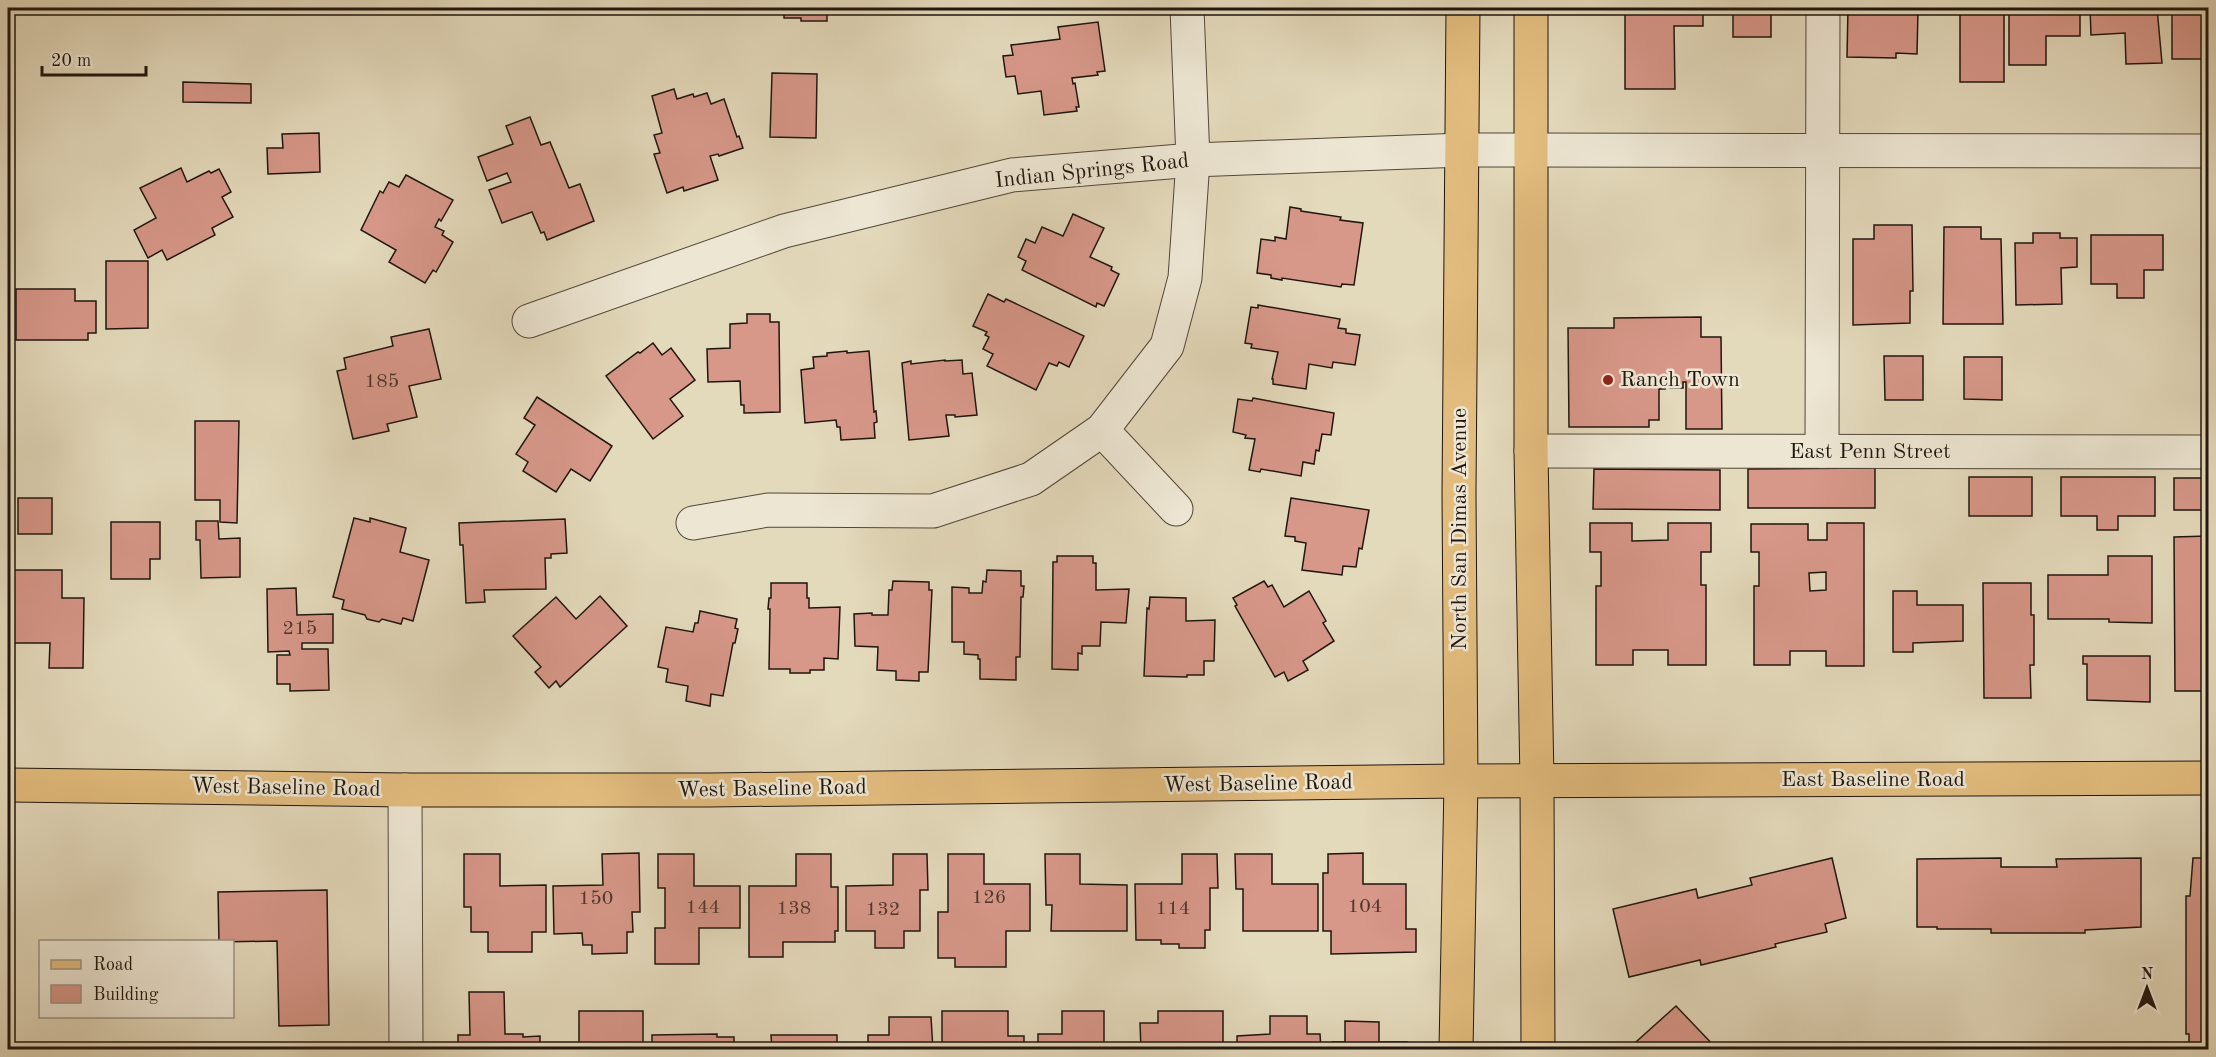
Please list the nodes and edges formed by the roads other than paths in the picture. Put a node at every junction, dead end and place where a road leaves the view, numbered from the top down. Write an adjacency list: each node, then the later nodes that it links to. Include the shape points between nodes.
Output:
1 (1186, 8): 9 (street)
2 (1463, 8): 5 (main road, North San Dimas Avenue)
3 (1531, 8): 6 (main road)
4 (1823, 8): 7 (street)
5 (1463, 150): 6 (street, Indian Springs Road); 9 (street, Indian Springs Road); 18 (main road, North San Dimas Avenue)
6 (1532, 150): 7 (street); 12 (main road)
7 (1822, 150): 8 (street); 13 (street)
8 (2208, 151)
9 (1193, 160): 10 (street, Indian Springs Road, via 1012,175 978,183 784,231); 11 (street, via 1185,278 1167,346)
10 (529, 321)
11 (1102, 430): 15 (street); 16 (street, via 1031,478 933,511 768,510)
12 (1531, 451): 13 (street, East Penn Street); 19 (main road)
13 (1822, 451): 14 (street, East Penn Street)
14 (2208, 452)
15 (1176, 509)
16 (693, 524)
17 (2208, 778): 19 (main road, East Baseline Road)
18 (1461, 781): 19 (main road, West Baseline Road); 21 (main road, West Baseline Road); 23 (main road, North San Dimas Avenue)
19 (1537, 781): 24 (main road)
20 (8, 785): 21 (main road, West Baseline Road)
21 (405, 790): 22 (street)
22 (406, 1050)
23 (1456, 1050)
24 (1539, 1050)

